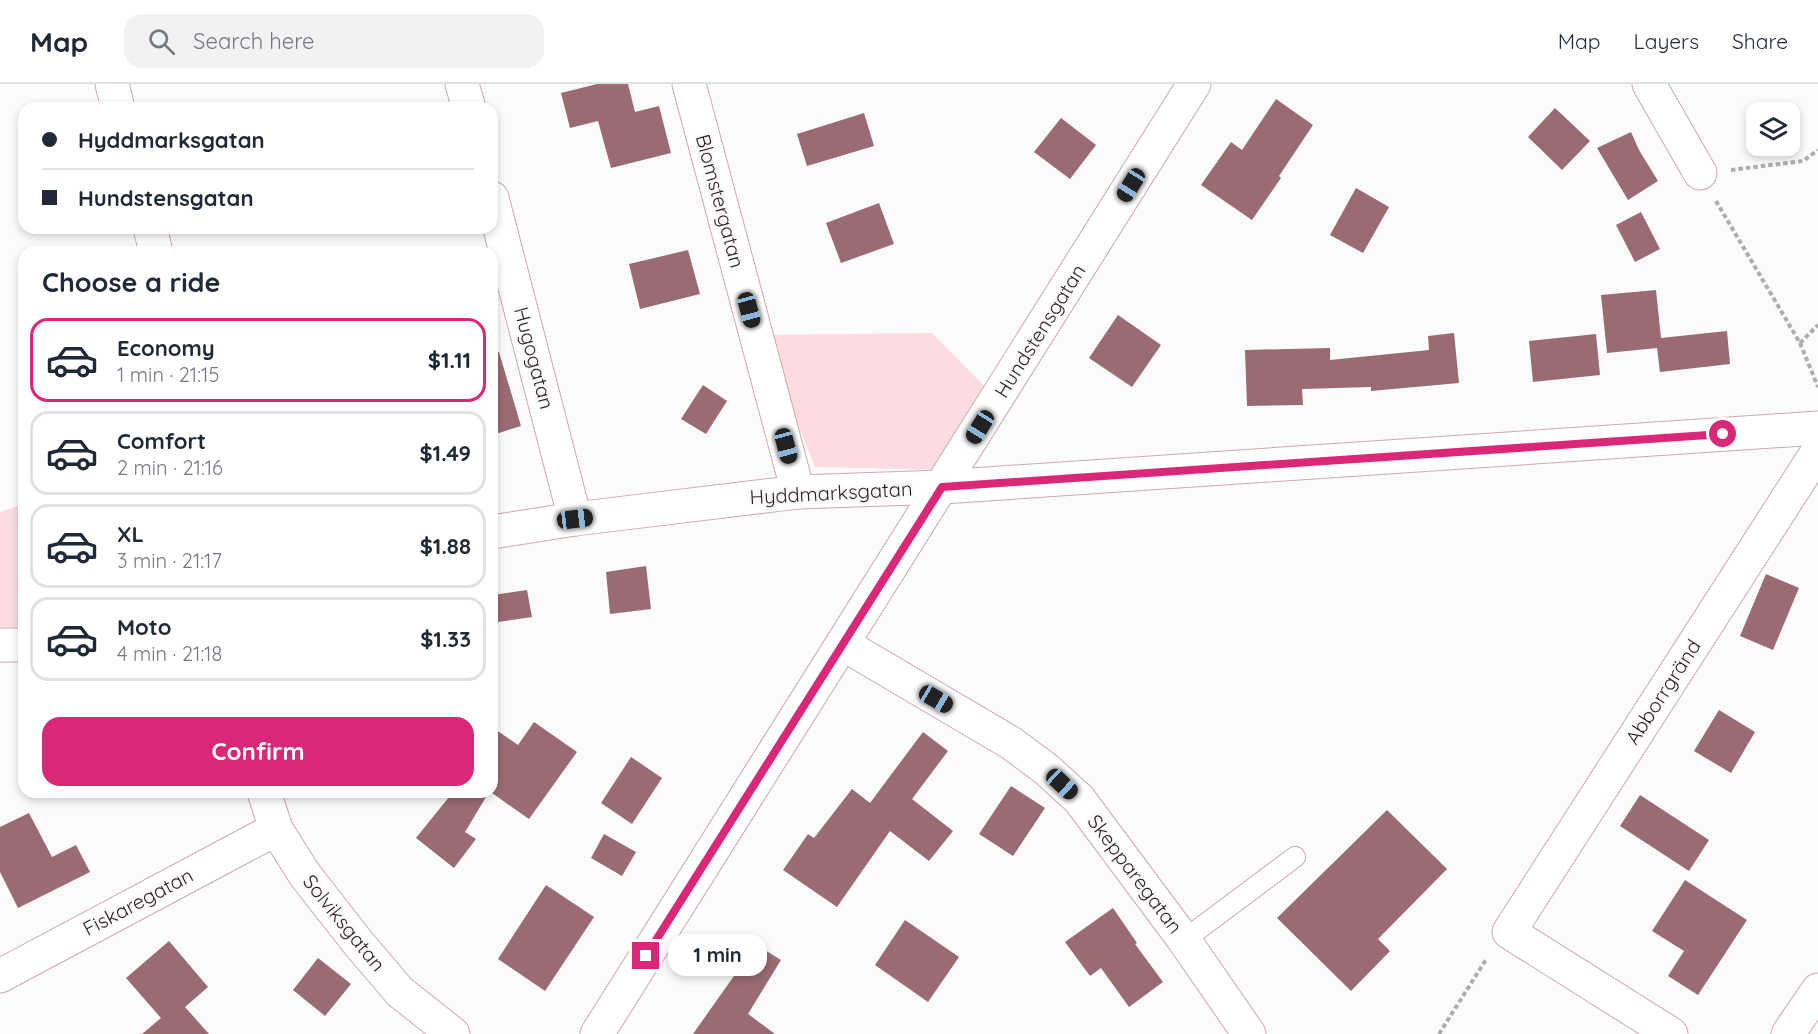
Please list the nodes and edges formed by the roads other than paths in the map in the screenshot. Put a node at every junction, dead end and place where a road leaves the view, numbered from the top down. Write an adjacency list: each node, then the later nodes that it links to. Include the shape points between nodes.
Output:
1 (112, 84): 6 (street)
2 (462, 84): 7 (street)
3 (688, 84): 13 (street, Blomstergatan)
4 (1194, 84): 12 (street, Hundstensgatan)
5 (1649, 84): 8 (street)
6 (116, 102)
7 (467, 102)
8 (1700, 173)
9 (498, 221): 14 (street, Hugogatan)
10 (1818, 428): 12 (street, Hyddmarksgatan)
11 (1818, 451): 28 (street, Abborrgränd, via 1509,932)
12 (942, 487): 13 (street, Hyddmarksgatan); 16 (street, Hundstensgatan)
13 (798, 492): 14 (street, Hyddmarksgatan)
14 (575, 519): 15 (street, Hyddmarksgatan)
15 (498, 531)
16 (843, 644): 22 (street, Skepparegatan, via 1011,743 1046,768 1079,799); 26 (street, Hundstensgatan)
17 (0, 645): 18 (street)
18 (18, 645)
19 (266, 798): 20 (street, Solviksgatan)
20 (276, 829): 23 (street, Fiskaregatan); 25 (street, Solviksgatan, via 305,875 400,993)
21 (1295, 857): 22 (lane)
22 (1184, 940): 27 (street, Skepparegatan)
23 (0, 976)
24 (1818, 990): 29 (street)
25 (453, 1034)
26 (597, 1034)
27 (1249, 1034)
28 (1671, 1034)
29 (1788, 1034)

